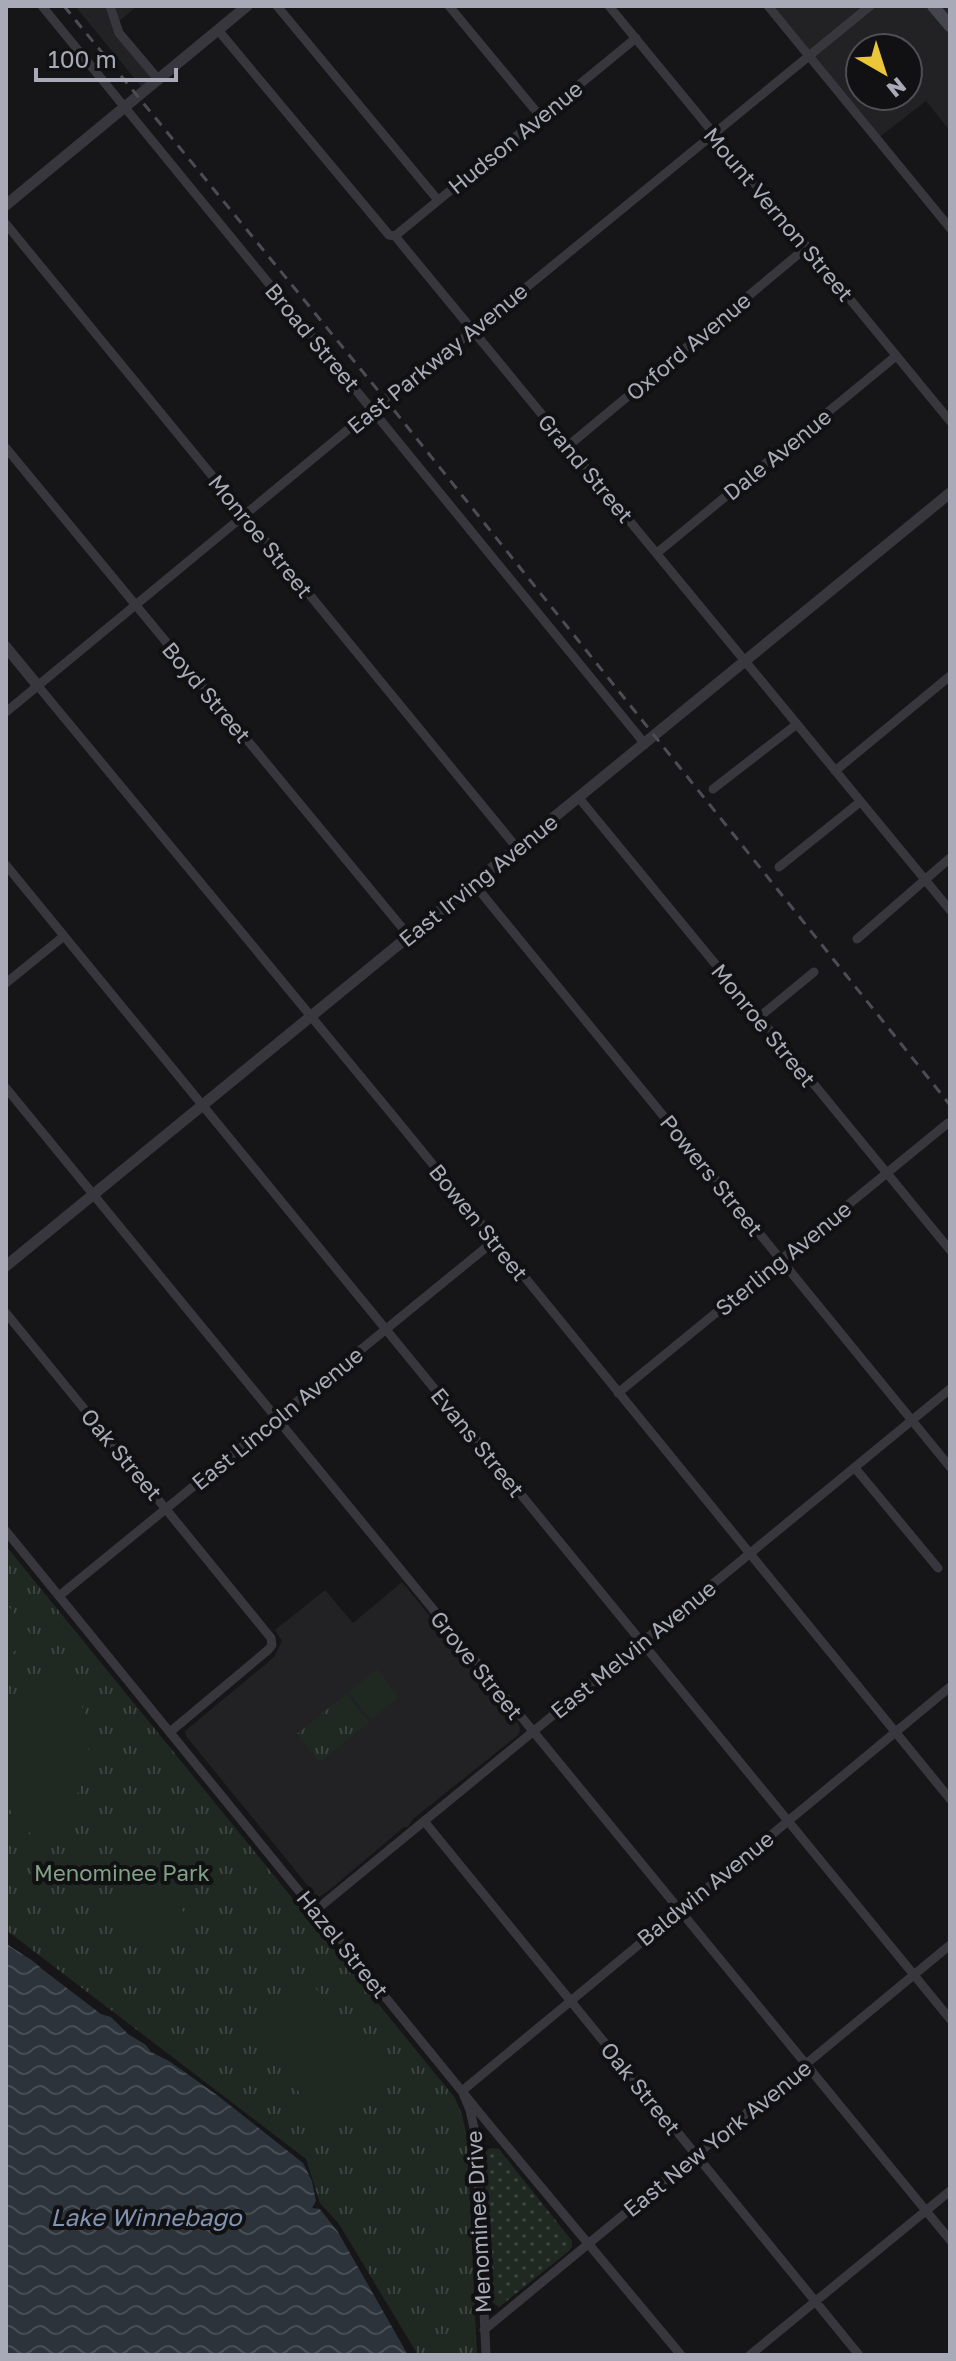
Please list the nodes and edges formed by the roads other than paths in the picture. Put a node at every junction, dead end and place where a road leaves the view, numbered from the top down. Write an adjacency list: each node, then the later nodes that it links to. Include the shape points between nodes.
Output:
1 (42, 6): 15 (street, Broad Street)
2 (110, 6): 14 (street, via 119,33)
3 (247, 6): 11 (street)
4 (277, 6): 18 (street)
5 (449, 6): 16 (street)
6 (609, 6): 12 (street, Mount Vernon Street)
7 (768, 6): 13 (street)
8 (870, 6): 13 (street, East Parkway Avenue)
9 (933, 6): 10 (main road)
10 (950, 26)
11 (218, 30): 14 (street); 22 (street, Grand Street)
12 (636, 38): 16 (street, Hudson Avenue); 17 (street, Mount Vernon Street)
13 (810, 55): 17 (street, East Parkway Avenue); 21 (street)
14 (158, 79): 15 (street)
15 (124, 108): 19 (street); 26 (street, Broad Street)
16 (540, 116): 18 (street, Hudson Avenue)
17 (713, 133): 23 (street, Mount Vernon Street); 24 (street, East Parkway Avenue)
18 (437, 199): 22 (street, Hudson Avenue)
19 (6, 205)
20 (6, 224): 31 (street, Monroe Street)
21 (950, 228)
22 (395, 236): 24 (street, Grand Street)
23 (807, 247): 25 (street, Mount Vernon Street); 28 (street, Oxford Avenue)
24 (473, 331): 26 (street, East Parkway Avenue); 28 (street, Grand Street)
25 (896, 356): 27 (street, Mount Vernon Street); 32 (street, Dale Avenue)
26 (373, 409): 31 (street, East Parkway Avenue); 40 (street, Broad Street)
27 (950, 421)
28 (568, 446): 32 (street, Grand Street)
29 (6, 448): 33 (street, Boyd Street)
30 (950, 493): 35 (street, East Irving Avenue)
31 (244, 515): 33 (street, East Parkway Avenue); 45 (street, Monroe Street)
32 (657, 553): 35 (street, Grand Street)
33 (135, 604): 37 (street, East Parkway Avenue); 53 (street, Boyd Street)
34 (6, 647): 37 (street, Bowen Street)
35 (744, 662): 39 (street, Grand Street); 40 (street, East Irving Avenue)
36 (950, 676): 41 (street)
37 (38, 686): 38 (street, East Parkway Avenue); 57 (street, Bowen Street)
38 (6, 712)
39 (797, 724): 41 (street, Grand Street); 42 (street)
40 (645, 744): 43 (street, East Irving Avenue)
41 (835, 771): 44 (street, Grand Street)
42 (713, 789)
43 (579, 798): 45 (street, East Irving Avenue); 58 (street, Monroe Street)
44 (860, 802): 48 (street); 49 (street, Grand Street)
45 (517, 848): 50 (street, East Irving Avenue)
46 (950, 858): 49 (street)
47 (6, 865): 52 (street, Evans Street)
48 (779, 867)
49 (924, 880): 51 (street, Grand Street); 54 (street)
50 (474, 884): 53 (street, East Irving Avenue); 66 (street, Powers Street)
51 (950, 910)
52 (64, 936): 56 (street); 60 (street, Evans Street)
53 (409, 936): 57 (street, East Irving Avenue)
54 (857, 939)
55 (814, 972): 58 (street)
56 (6, 983)
57 (311, 1016): 60 (street, East Irving Avenue); 64 (street, Bowen Street)
58 (758, 1018): 62 (street, Monroe Street)
59 (6, 1088): 63 (street, Grove Street)
60 (203, 1106): 63 (street, East Irving Avenue); 69 (street, Evans Street)
61 (948, 1123): 62 (street, Sterling Avenue)
62 (886, 1173): 65 (street, Monroe Street); 66 (street, Sterling Avenue)
63 (94, 1195): 67 (street, East Irving Avenue); 72 (street, Grove Street)
64 (494, 1241): 69 (street, East Lincoln Avenue); 71 (street, Bowen Street)
65 (950, 1250)
66 (781, 1260): 71 (street, Sterling Avenue); 73 (street, Powers Street)
67 (6, 1266)
68 (6, 1313): 76 (street, Oak Street)
69 (387, 1330): 72 (street, East Lincoln Avenue); 81 (street, Evans Street)
70 (950, 1389): 73 (street, East Melvin Avenue)
71 (618, 1393): 78 (street, Bowen Street)
72 (276, 1418): 76 (street, East Lincoln Avenue); 84 (street, Grove Street)
73 (913, 1420): 74 (street, Powers Street); 75 (street, East Melvin Avenue)
74 (950, 1467)
75 (855, 1468): 78 (street, East Melvin Avenue); 79 (street)
76 (166, 1507): 80 (street, East Lincoln Avenue); 83 (street, Oak Street, via 271,1638 265,1653)
77 (6, 1531): 80 (street, Hazel Street)
78 (750, 1554): 81 (street, East Melvin Avenue); 85 (street, Bowen Street)
79 (938, 1568)
80 (59, 1596): 83 (street, Hazel Street)
81 (642, 1642): 84 (street, East Melvin Avenue); 87 (street, Evans Street)
82 (950, 1687): 85 (street, Baldwin Avenue)
83 (170, 1732): 89 (street, Hazel Street)
84 (532, 1732): 88 (street, East Melvin Avenue); 90 (street, Grove Street)
85 (895, 1732): 86 (street, Bowen Street); 87 (street, Baldwin Avenue)
86 (950, 1799)
87 (788, 1820): 90 (street, Baldwin Avenue); 92 (street, Evans Street)
88 (424, 1821): 89 (street, East Melvin Avenue); 93 (street, Oak Street)
89 (316, 1910): 96 (street, Hazel Street)
90 (679, 1910): 93 (street, Baldwin Avenue); 95 (street, Grove Street)
91 (950, 1945): 92 (street, East New York Avenue)
92 (914, 1974): 94 (street, Evans Street); 95 (street, East New York Avenue)
93 (570, 2000): 96 (street, Baldwin Avenue); 97 (street, Oak Street)
94 (950, 2019)
95 (805, 2066): 97 (street, East New York Avenue); 99 (street, Grove Street)
96 (462, 2091): 101 (street, Hazel Street); 103 (street, Menominee Drive, via 476,2137)
97 (695, 2155): 101 (street, East New York Avenue); 102 (street, Oak Street)
98 (950, 2191): 99 (street)
99 (927, 2211): 100 (street, Grove Street); 102 (street)
100 (950, 2240)
101 (588, 2244): 103 (street, East New York Avenue); 105 (street, Hazel Street)
102 (816, 2301): 106 (street); 107 (street, Oak Street)
103 (484, 2330): 104 (street, Menominee Drive)
104 (486, 2355)
105 (681, 2355)
106 (750, 2355)
107 (859, 2355)

